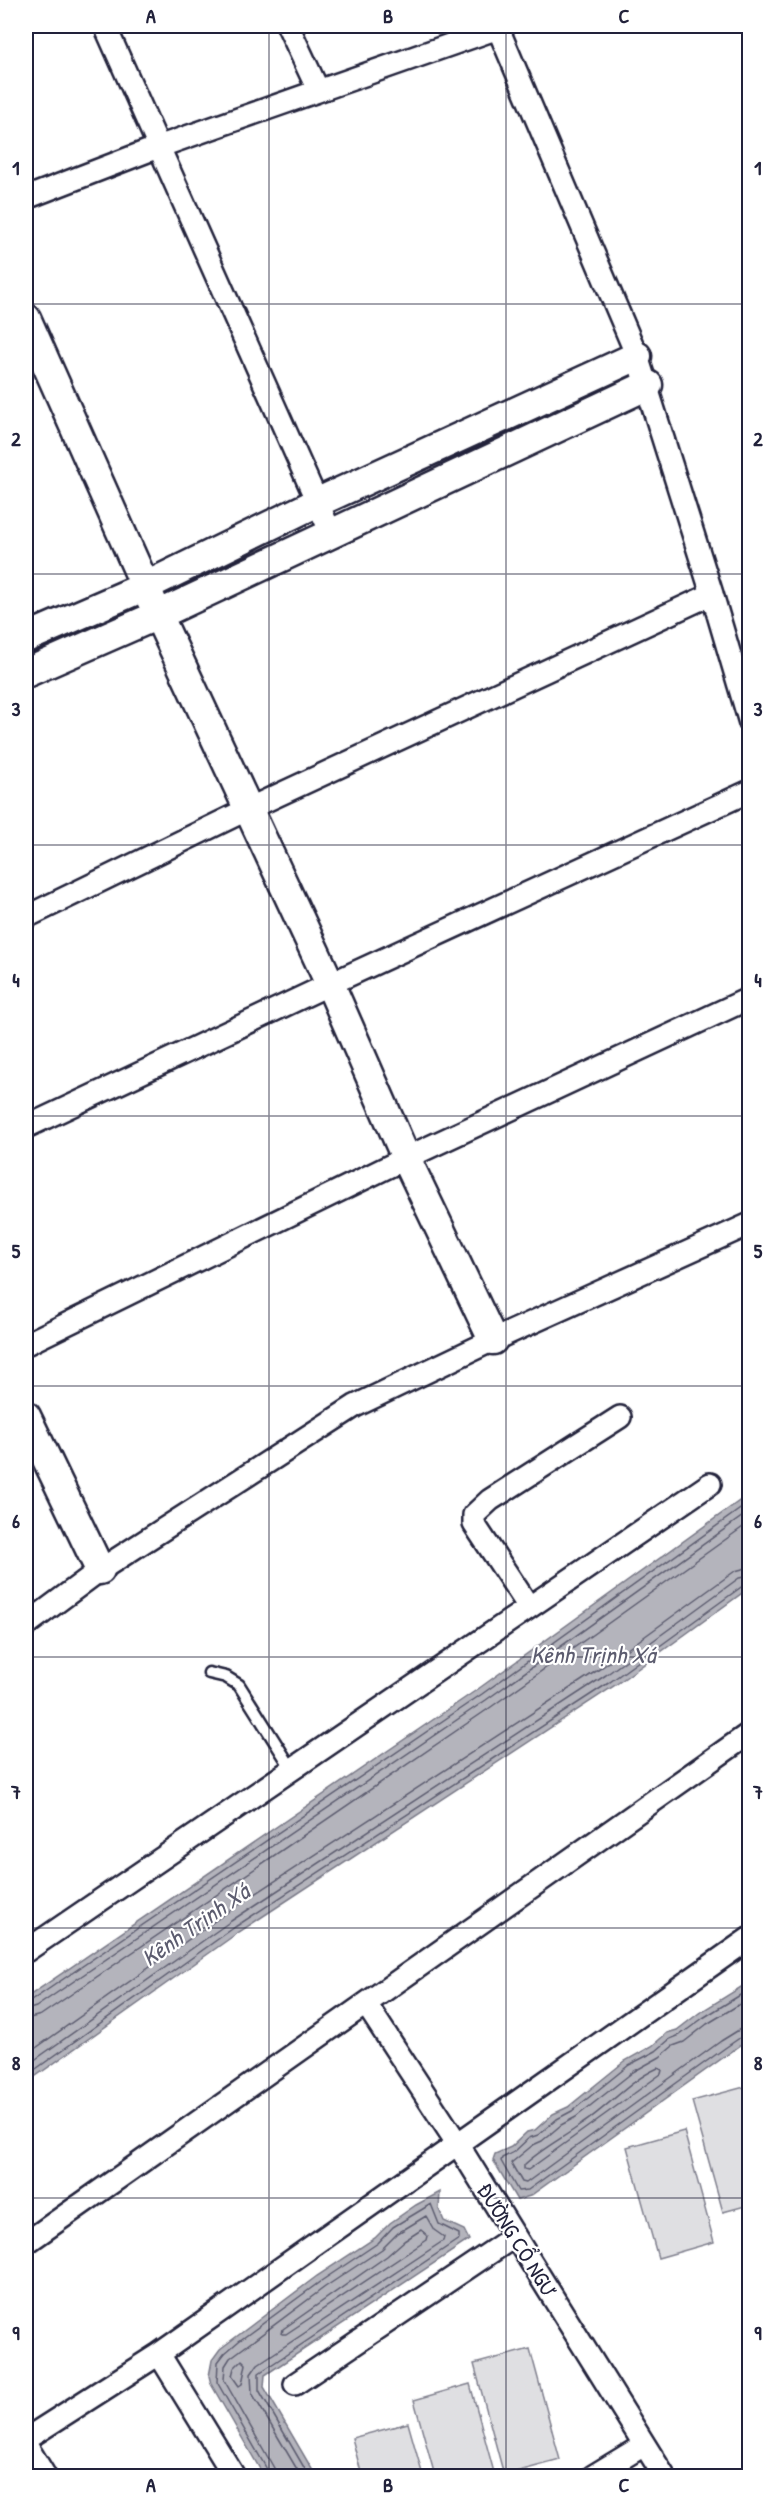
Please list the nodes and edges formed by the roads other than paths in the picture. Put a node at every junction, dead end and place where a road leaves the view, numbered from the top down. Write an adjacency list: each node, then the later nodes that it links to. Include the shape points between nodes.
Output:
1 (105, 26): 5 (street)
2 (288, 26): 4 (street)
3 (498, 27): 4 (street); 8 (street)
4 (318, 90): 5 (street)
5 (158, 147): 6 (street); 10 (street)
6 (26, 198)
7 (26, 318): 12 (street)
8 (637, 356): 9 (street); 10 (street)
9 (648, 385): 11 (street); 13 (street)
10 (316, 503): 11 (street); 12 (street)
11 (331, 533): 14 (street)
12 (146, 586): 14 (street); 15 (street)
13 (712, 594): 17 (street); 19 (street)
14 (158, 615): 16 (street); 19 (street)
15 (26, 638)
16 (26, 673)
17 (750, 723)
18 (750, 791): 21 (street)
19 (248, 809): 20 (street); 21 (street)
20 (26, 917)
21 (330, 984): 23 (street); 24 (street)
22 (750, 998): 24 (street)
23 (26, 1127)
24 (406, 1158): 26 (street); 27 (street)
25 (750, 1224): 26 (street)
26 (493, 1340): 31 (street, via 355,1407)
27 (26, 1344)
28 (26, 1416): 31 (street)
29 (620, 1417): 32 (street, via 490,1500 474,1515 474,1524)
30 (710, 1484): 32 (street)
31 (100, 1570): 33 (street)
32 (530, 1607): 36 (street)
33 (26, 1625)
34 (209, 1673): 36 (lane, via 239,1685)
35 (750, 1733): 39 (street)
36 (292, 1769): 38 (street)
37 (750, 1938): 40 (street)
38 (26, 1951)
39 (366, 2004): 40 (street, ĐƯỜNG CỔ NGƯ); 42 (street)
40 (458, 2143): 41 (street, ĐƯỜNG CỔ NGƯ); 43 (street)
41 (515, 2236): 44 (street); 47 (street, ĐƯỜNG CỔ NGƯ)
42 (26, 2243)
43 (159, 2354): 45 (street); 50 (street)
44 (295, 2384)
45 (26, 2439)
46 (26, 2445): 49 (street)
47 (644, 2445): 48 (street); 51 (street, ĐƯỜNG CỔ NGƯ)
48 (600, 2475)
49 (45, 2476)
50 (234, 2476)
51 (664, 2476)

